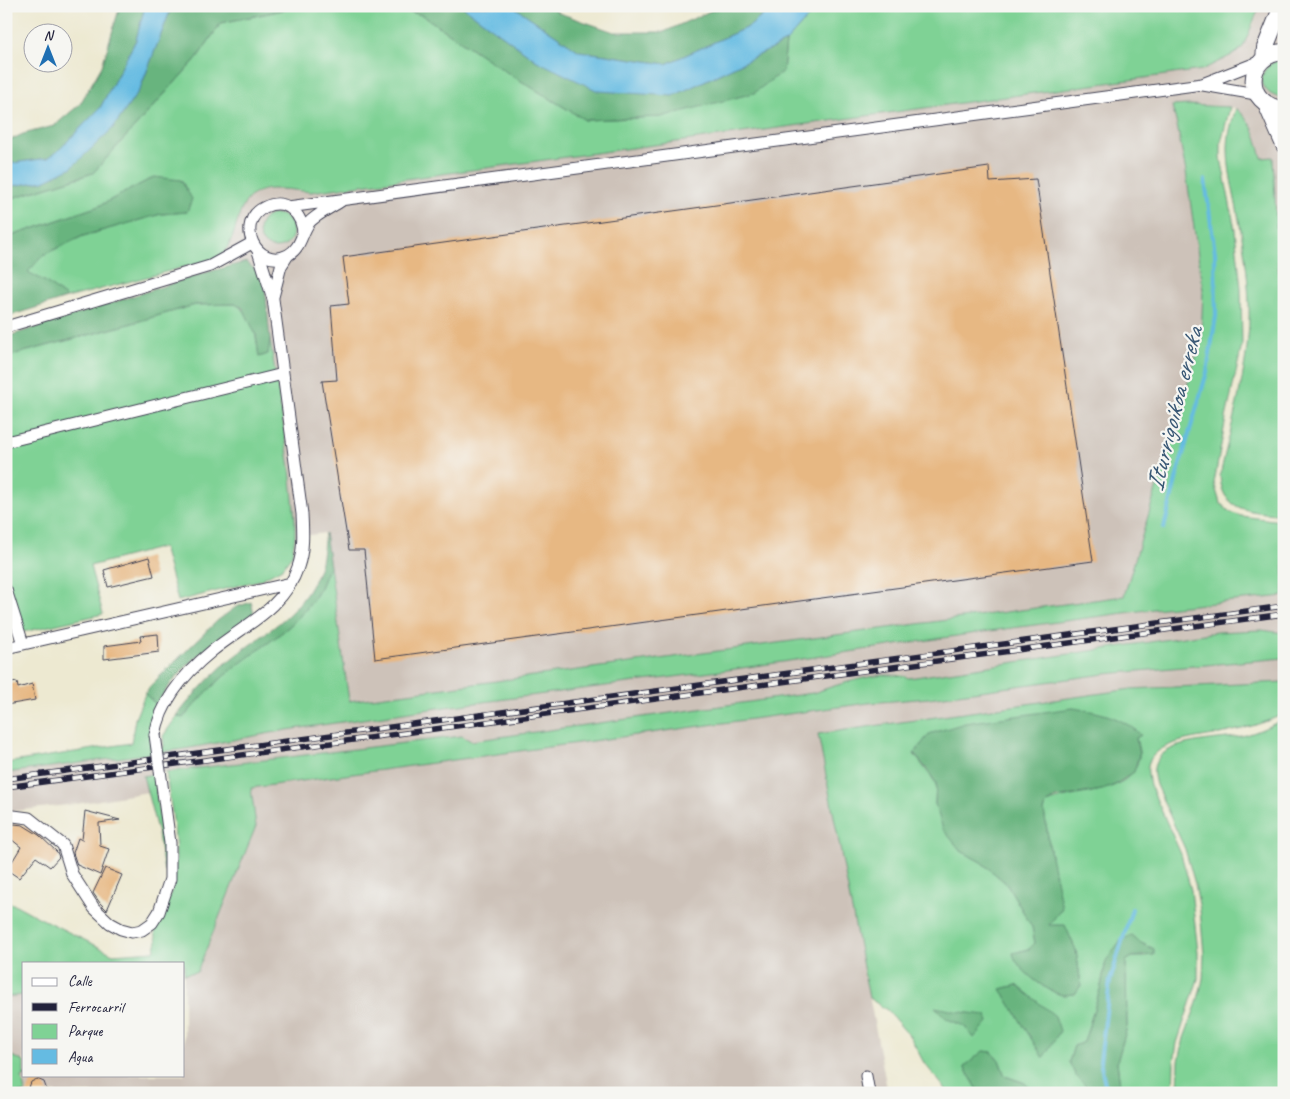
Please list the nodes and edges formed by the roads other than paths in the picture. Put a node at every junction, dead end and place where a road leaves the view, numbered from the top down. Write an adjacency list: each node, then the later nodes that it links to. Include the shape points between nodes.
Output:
1 (1282, 9): 3 (street)
2 (1284, 52): 3 (street)
3 (1262, 60): 4 (street); 5 (street, via 1253,76 1253,85)
4 (1202, 84): 5 (street); 8 (street)
5 (1261, 99): 6 (street, via 1275,108); 7 (street)
6 (1284, 109)
7 (1284, 145)
8 (344, 199): 9 (street); 10 (street, via 310,221)
9 (288, 207): 10 (street, via 300,218); 11 (street, via 270,205 254,216 249,234)
10 (303, 235): 12 (street, via 295,250)
11 (255, 247): 12 (street, via 272,258); 13 (street); 14 (street, via 210,266)
12 (288, 255): 13 (street, via 281,266)
13 (273, 298): 15 (street)
14 (6, 327)
15 (283, 374): 16 (street); 17 (street, via 304,537)
16 (6, 442)
17 (291, 583): 19 (street); 21 (street, bridge, via 264,615 212,651 188,673 157,721 155,735 170,843 170,879 152,923 132,932 110,923 94,908 72,874 62,846 29,818)
18 (6, 590): 19 (street)
19 (23, 644): 20 (street)
20 (6, 648)
21 (6, 815)
22 (866, 1076): 23 (street)
23 (869, 1093)

